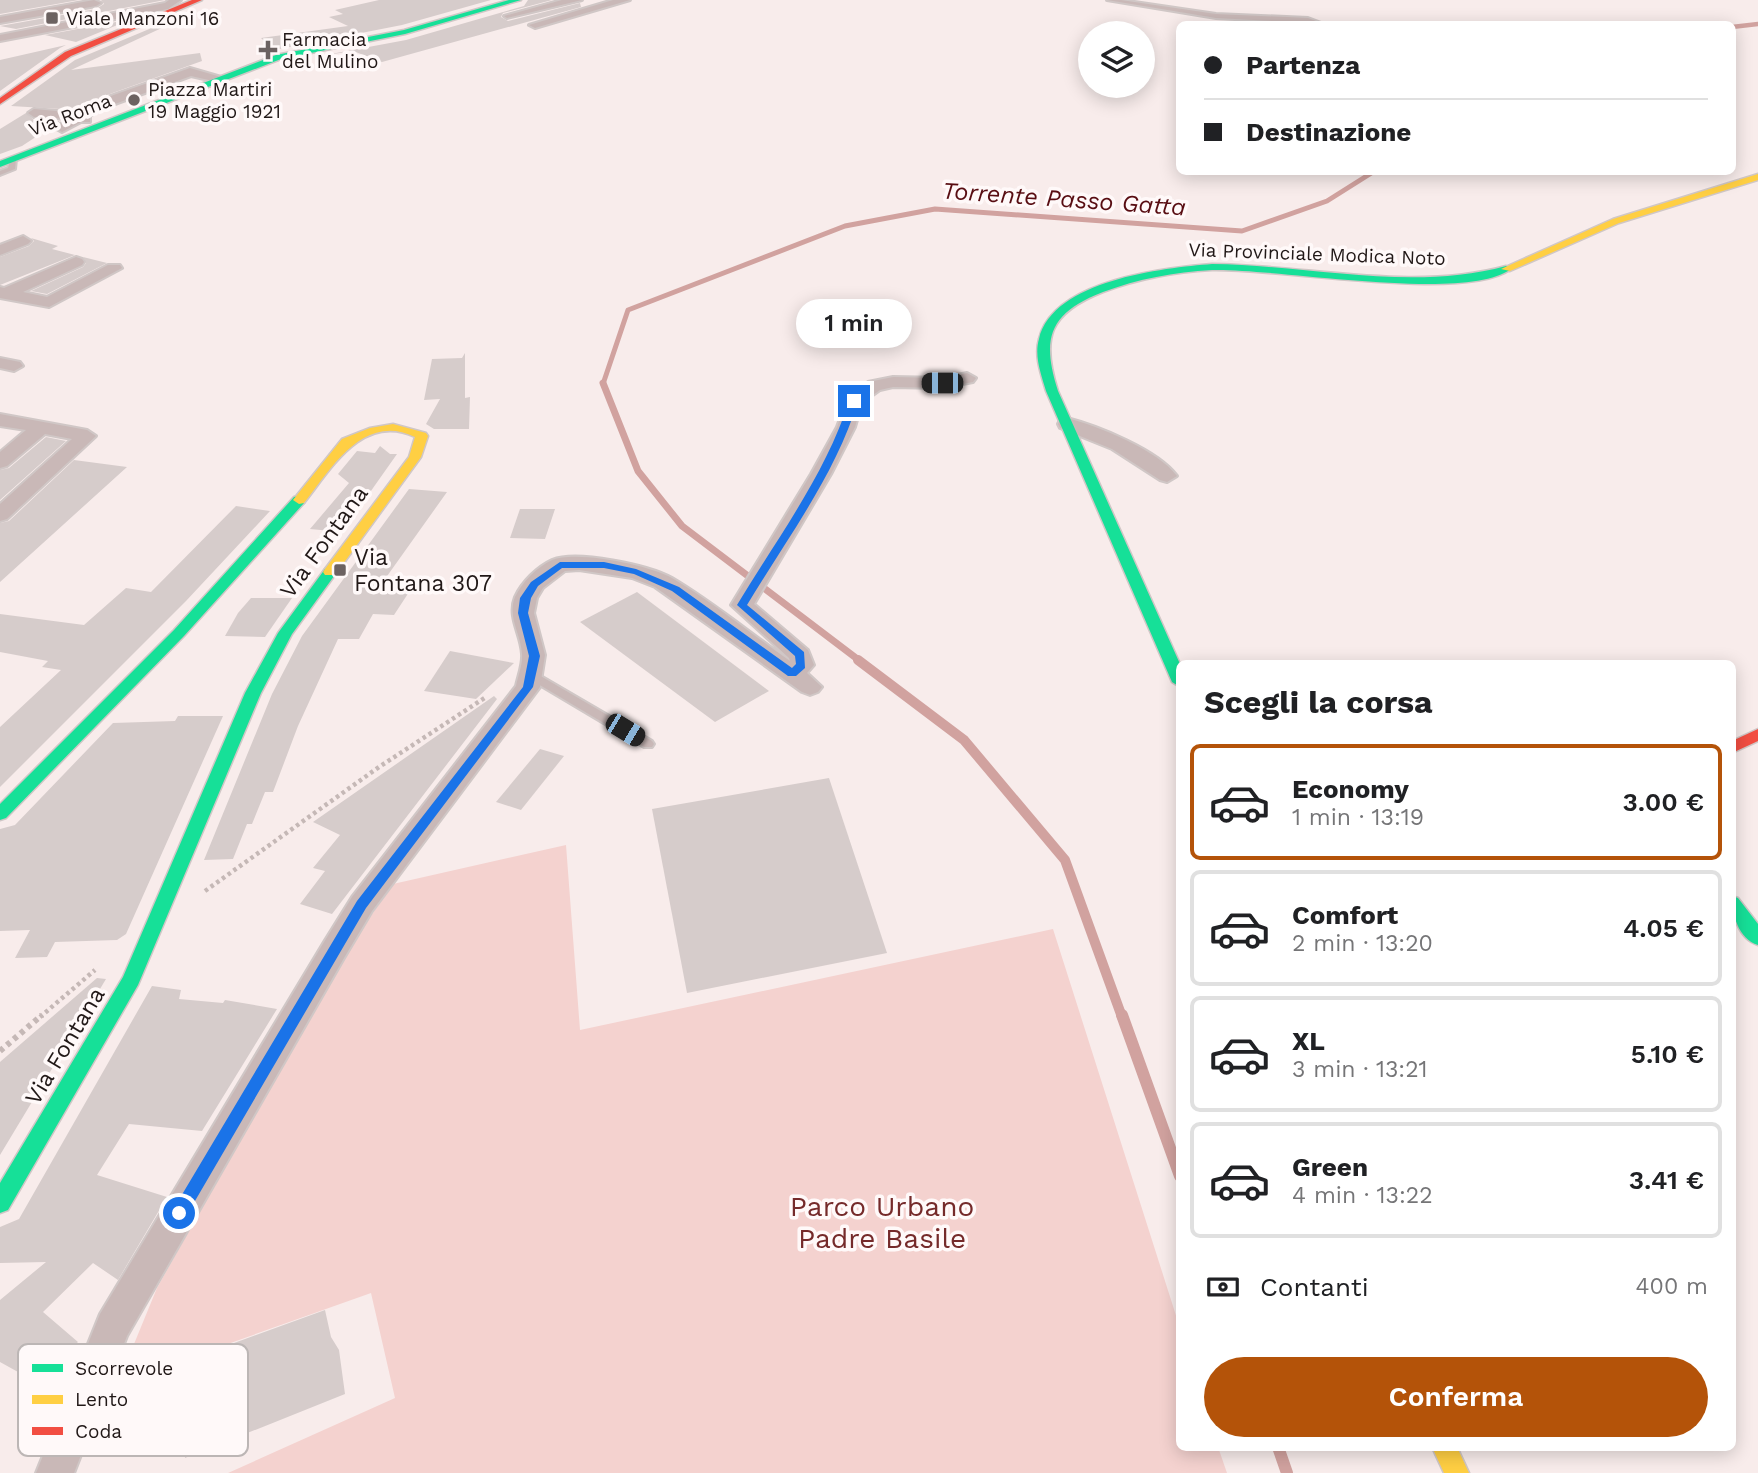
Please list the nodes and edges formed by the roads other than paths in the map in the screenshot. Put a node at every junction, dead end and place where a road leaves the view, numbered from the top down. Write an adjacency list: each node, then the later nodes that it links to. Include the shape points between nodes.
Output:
1 (47, 0): 9 (street)
2 (110, 0): 12 (street)
3 (135, 0): 12 (street)
4 (517, 0): 15 (street, Via Roma, via 405,32)
5 (579, 0): 10 (lane)
6 (625, 0): 13 (street)
7 (1110, 0): 11 (lane, via 1216,16)
8 (187, 1): 14 (street); 20 (street, via 68,54)
9 (0, 9)
10 (506, 16)
11 (1311, 21)
12 (0, 23)
13 (535, 24)
14 (0, 38)
15 (267, 61): 18 (street, Via Roma); 18 (street)
16 (181, 64): 18 (street)
17 (145, 73): 19 (street)
18 (216, 74): 19 (street, via 190,72); 23 (street, Via Roma, via 104,124)
19 (170, 79): 23 (street, via 99,105)
20 (3, 98)
21 (34, 113): 23 (street)
22 (19, 124): 23 (street)
23 (81, 125): 24 (street, Via Roma)
24 (6, 162): 25 (lane, via 11,169)
25 (0, 173)
26 (1758, 177): 36 (street, Via Provinciale Modica Noto, via 1620,219 1513,268 1473,278 1414,281 1223,268 1130,276 1086,295 1049,323 1042,351)
27 (23, 241): 28 (street)
28 (0, 250)
29 (76, 261): 31 (street)
30 (114, 268): 32 (street, via 49,302)
31 (2, 294): 32 (street)
32 (32, 299): 33 (street)
33 (11, 310)
34 (967, 378): 42 (street, via 942,383 893,382 874,386 854,401 821,474 742,605 800,654 801,680 663,582 636,572 579,564 560,565 547,573 526,598 523,613 534,656)
35 (0, 420): 37 (street)
36 (1066, 424): 39 (street, via 1117,443); 41 (street, Via Provinciale Modica Noto)
37 (42, 427): 38 (street); 40 (street, via 87,436)
38 (0, 463)
39 (1167, 476)
40 (0, 515)
41 (1176, 671)
42 (530, 681): 44 (lane); 50 (street, via 362,904)
43 (1758, 734): 45 (street)
44 (648, 744)
45 (1736, 746)
46 (0, 814): 49 (street, Via Fontana, via 280,525 346,442 359,433 380,429 414,430 422,436 415,457 285,633 264,671 131,980)
47 (1736, 908): 48 (street)
48 (1758, 938)
49 (0, 1203)
50 (106, 1344)
51 (1446, 1451): 54 (street)
52 (62, 1456): 53 (street)
53 (55, 1473)
54 (1457, 1473)

